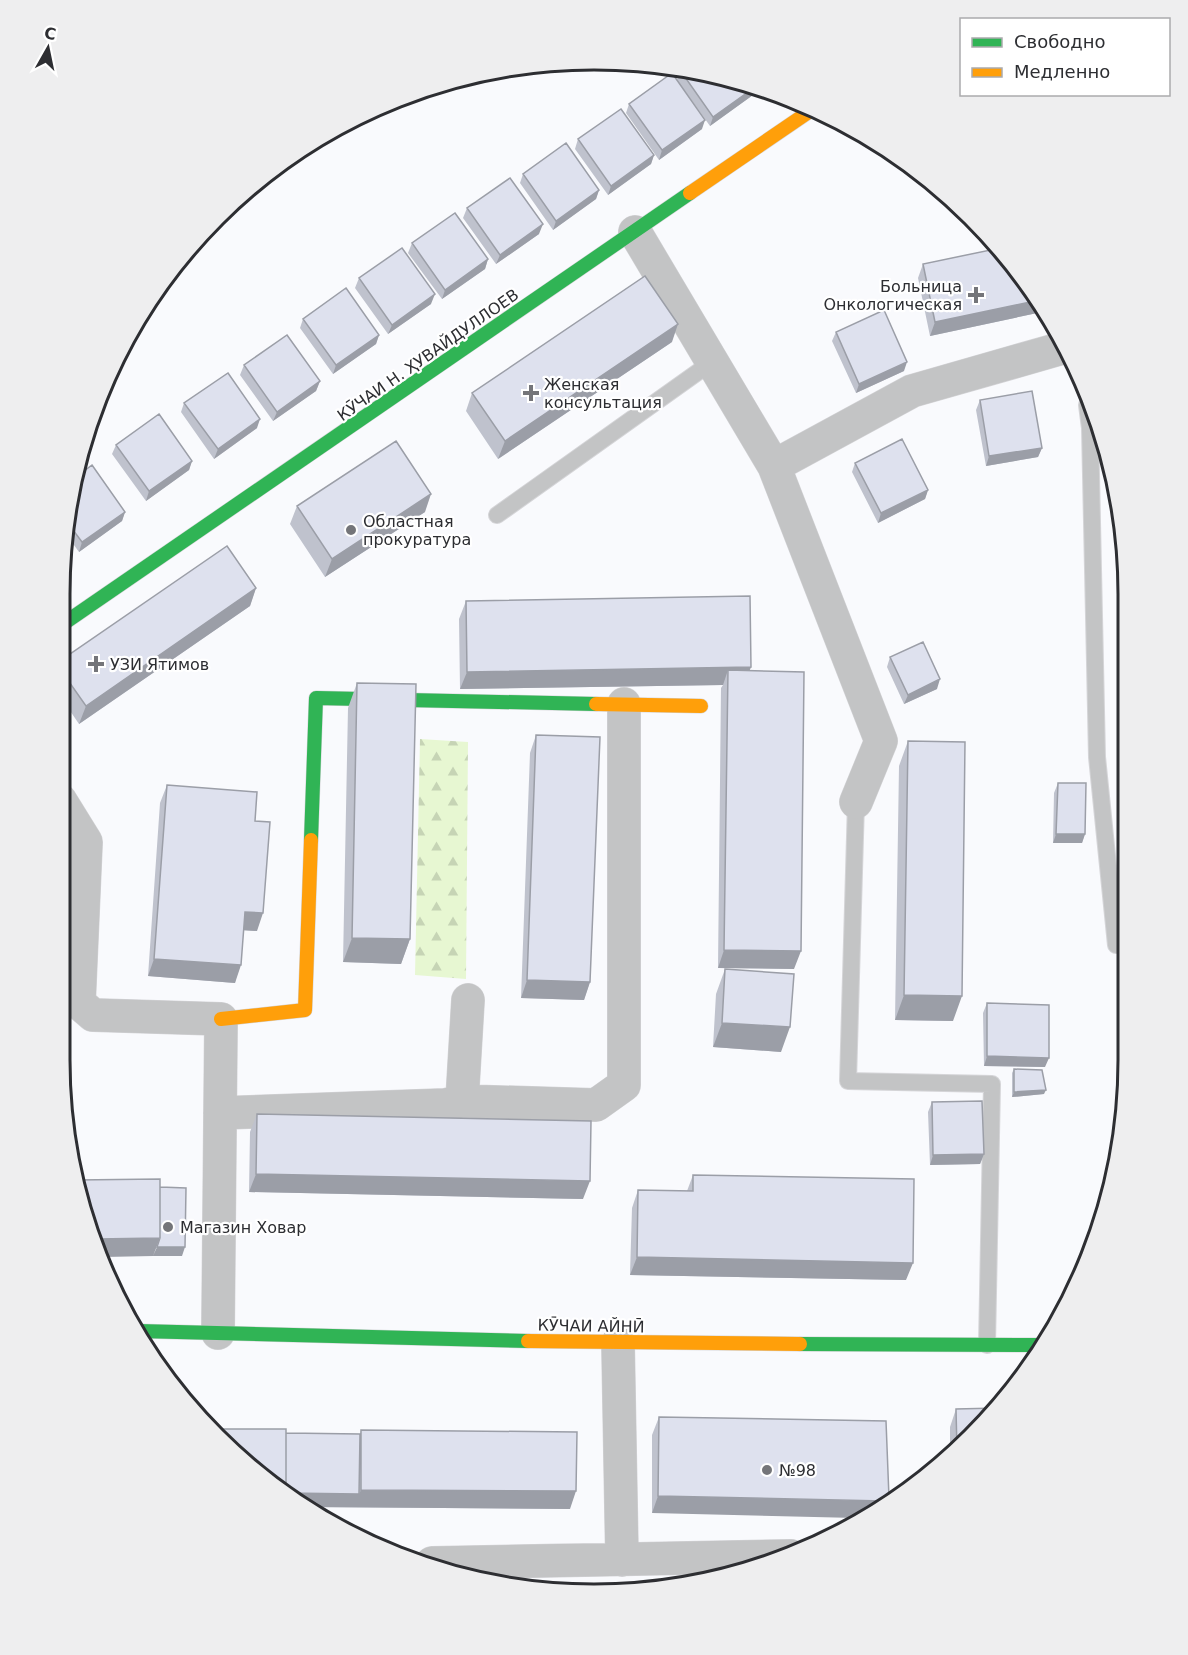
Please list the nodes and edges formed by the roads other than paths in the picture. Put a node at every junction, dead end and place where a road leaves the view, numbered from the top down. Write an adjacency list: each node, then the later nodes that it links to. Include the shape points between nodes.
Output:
1 (805, 115): 2 (street, КӮЧАИ Н. ҲУВАЙДУЛЛОЕВ)
2 (635, 232): 4 (street); 8 (street, КӮЧАИ Н. ҲУВАЙДУЛЛОЕВ)
3 (1057, 350): 6 (street, via 912,391)
4 (712, 362): 6 (street); 7 (lane)
5 (1092, 433): 13 (lane, via 1097,757)
6 (774, 466): 11 (street, via 881,741)
7 (497, 515)
8 (70, 619)
9 (624, 704): 10 (street); 15 (street, via 316,698 305,1010); 16 (street, via 624,1085 596,1105)
10 (701, 706)
11 (856, 802): 21 (lane, via 848,1081 992,1084)
12 (70, 816): 15 (street, via 86,842 79,1003 93,1015)
13 (1116, 945)
14 (468, 1000): 16 (street)
15 (221, 1019): 17 (street)
16 (462, 1101): 17 (street, via 445,1105)
17 (220, 1113): 19 (street)
18 (146, 1331): 19 (street, КӮЧАИ АЙНӢ)
19 (218, 1332): 20 (street, КӮЧАИ АЙНӢ)
20 (618, 1343): 21 (street, КӮЧАИ АЙНӢ); 24 (street)
21 (987, 1345): 22 (street, КӮЧАИ АЙНӢ)
22 (1033, 1346)
23 (763, 1557): 24 (street)
24 (622, 1560): 25 (street)
25 (445, 1563)

